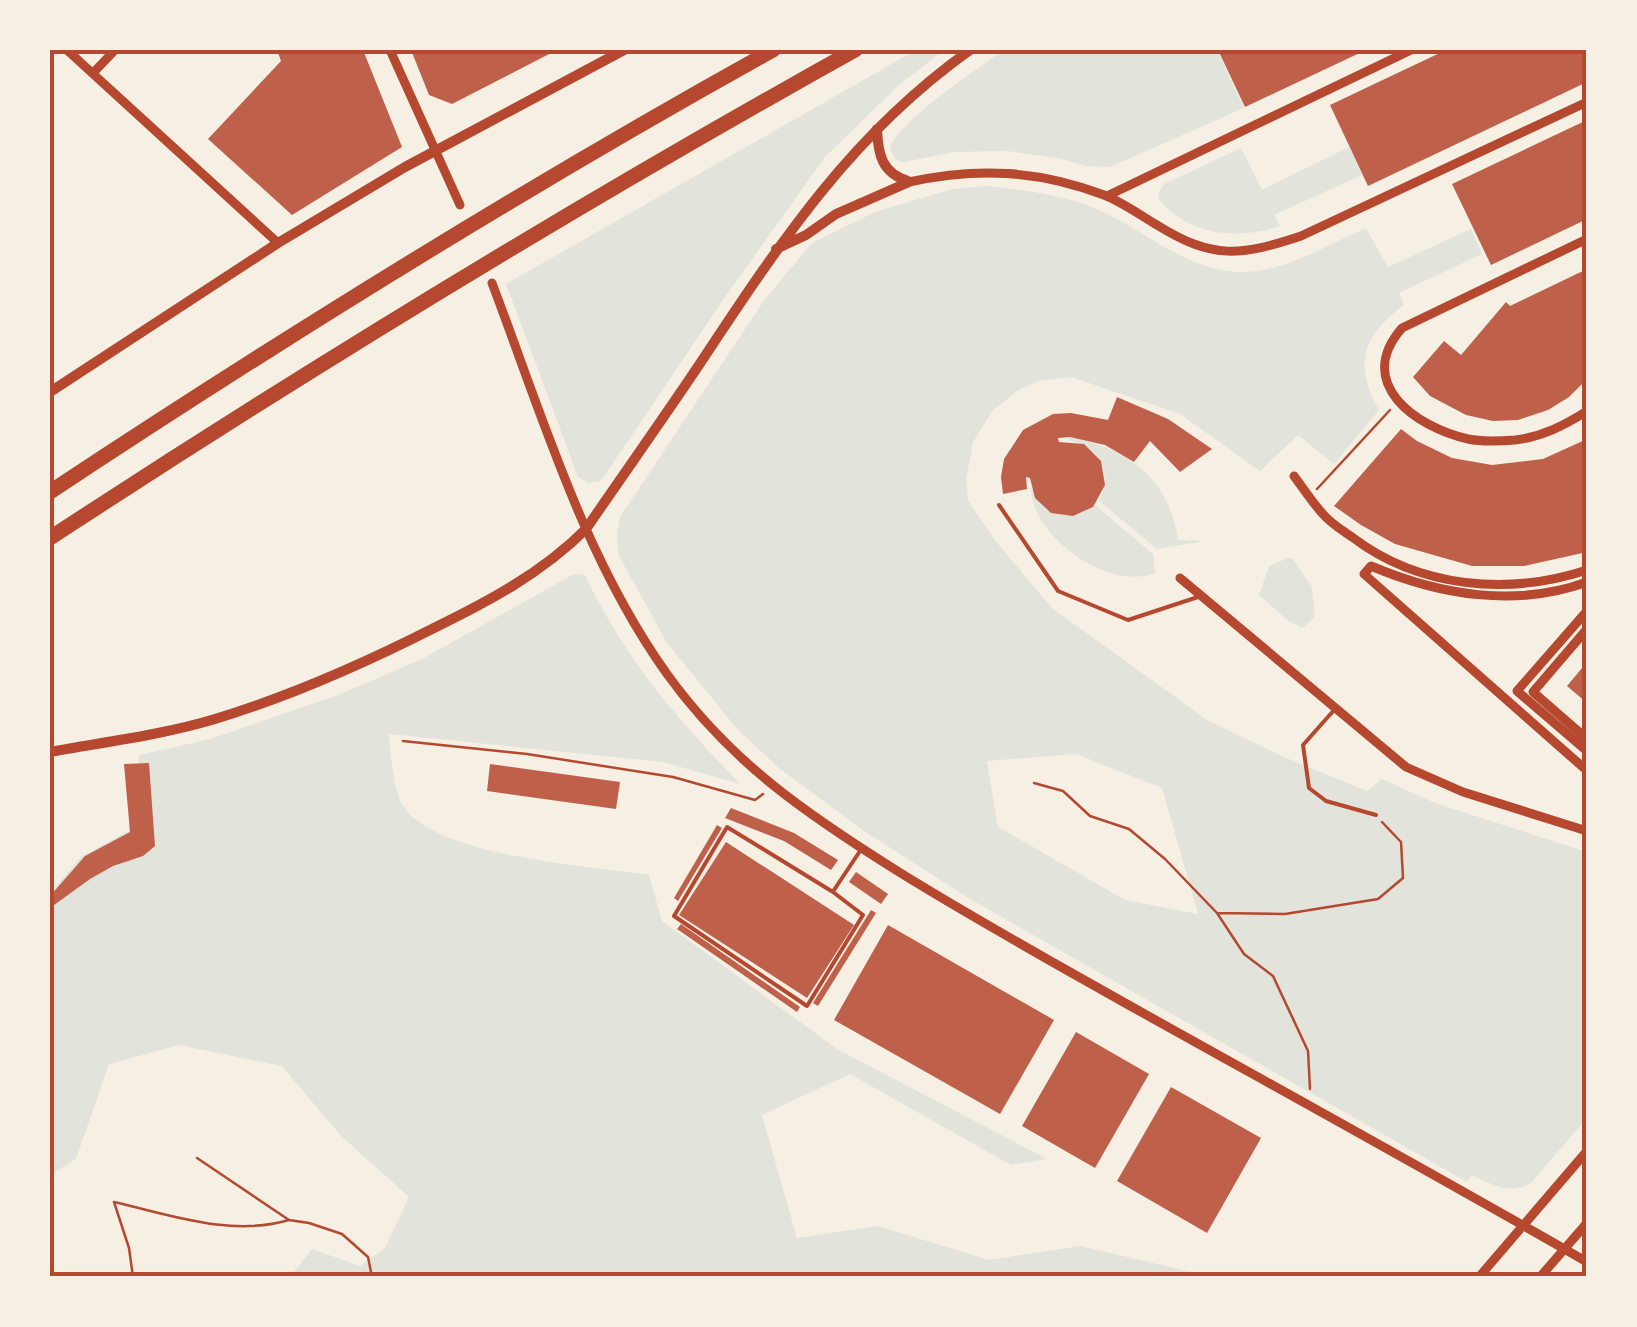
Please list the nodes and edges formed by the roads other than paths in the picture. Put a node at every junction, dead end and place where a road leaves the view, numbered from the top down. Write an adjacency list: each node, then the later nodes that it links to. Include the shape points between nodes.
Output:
1 (67, 50): 9 (street)
2 (115, 50): 9 (street)
3 (390, 50): 12 (street)
4 (624, 50): 12 (street)
5 (773, 50): 23 (highway, via 268,348)
6 (855, 50): 26 (highway, via 648,165 337,353)
7 (970, 50): 11 (street)
8 (1410, 50): 14 (street)
9 (93, 73): 17 (street)
10 (1587, 102): 14 (street, via 1302,236 1263,248 1197,247)
11 (876, 129): 13 (street, via 881,161); 18 (street)
12 (434, 152): 15 (street); 17 (street)
13 (909, 182): 14 (street, via 989,170 1034,174); 18 (street)
14 (1107, 196)
15 (460, 205)
16 (1587, 239): 21 (street, via 1402,328 1383,366 1398,402 1430,426 1471,440 1518,440)
17 (278, 242): 20 (street)
18 (775, 250): 25 (street)
19 (492, 283): 25 (street)
20 (50, 392)
21 (1587, 411)
22 (1294, 476): 27 (street, via 1324,516 1364,547 1441,581 1542,581)
23 (50, 492)
24 (999, 505): 30 (lane, via 1058,591 1128,620)
25 (586, 529): 36 (street, via 559,556 495,598 352,668 212,720); 40 (street, via 630,615 706,722 773,787)
26 (50, 538)
27 (1587, 570)
28 (1180, 578): 30 (street)
29 (1587, 582): 37 (street, via 1491,596 1424,586 1371,566 1364,574)
30 (1201, 596): 33 (street)
31 (1587, 611): 35 (street, via 1517,691)
32 (1587, 629): 34 (street, via 1533,692)
33 (1336, 709): 38 (lane, via 1303,745 1308,788 1326,801); 39 (street, via 1406,767)
34 (1587, 738)
35 (1587, 751)
36 (50, 752)
37 (1587, 767)
38 (1376, 815)
39 (1587, 831)
40 (862, 848): 41 (lane); 44 (street, via 973,918)
41 (833, 892): 41 (lane, via 863,917 806,1006 674,916 727,826)
42 (1587, 1152): 44 (street)
43 (1587, 1223): 45 (street)
44 (1523, 1225): 45 (street); 47 (street)
45 (1565, 1250): 46 (street); 48 (street)
46 (1587, 1262)
47 (1479, 1277)
48 (1540, 1277)

